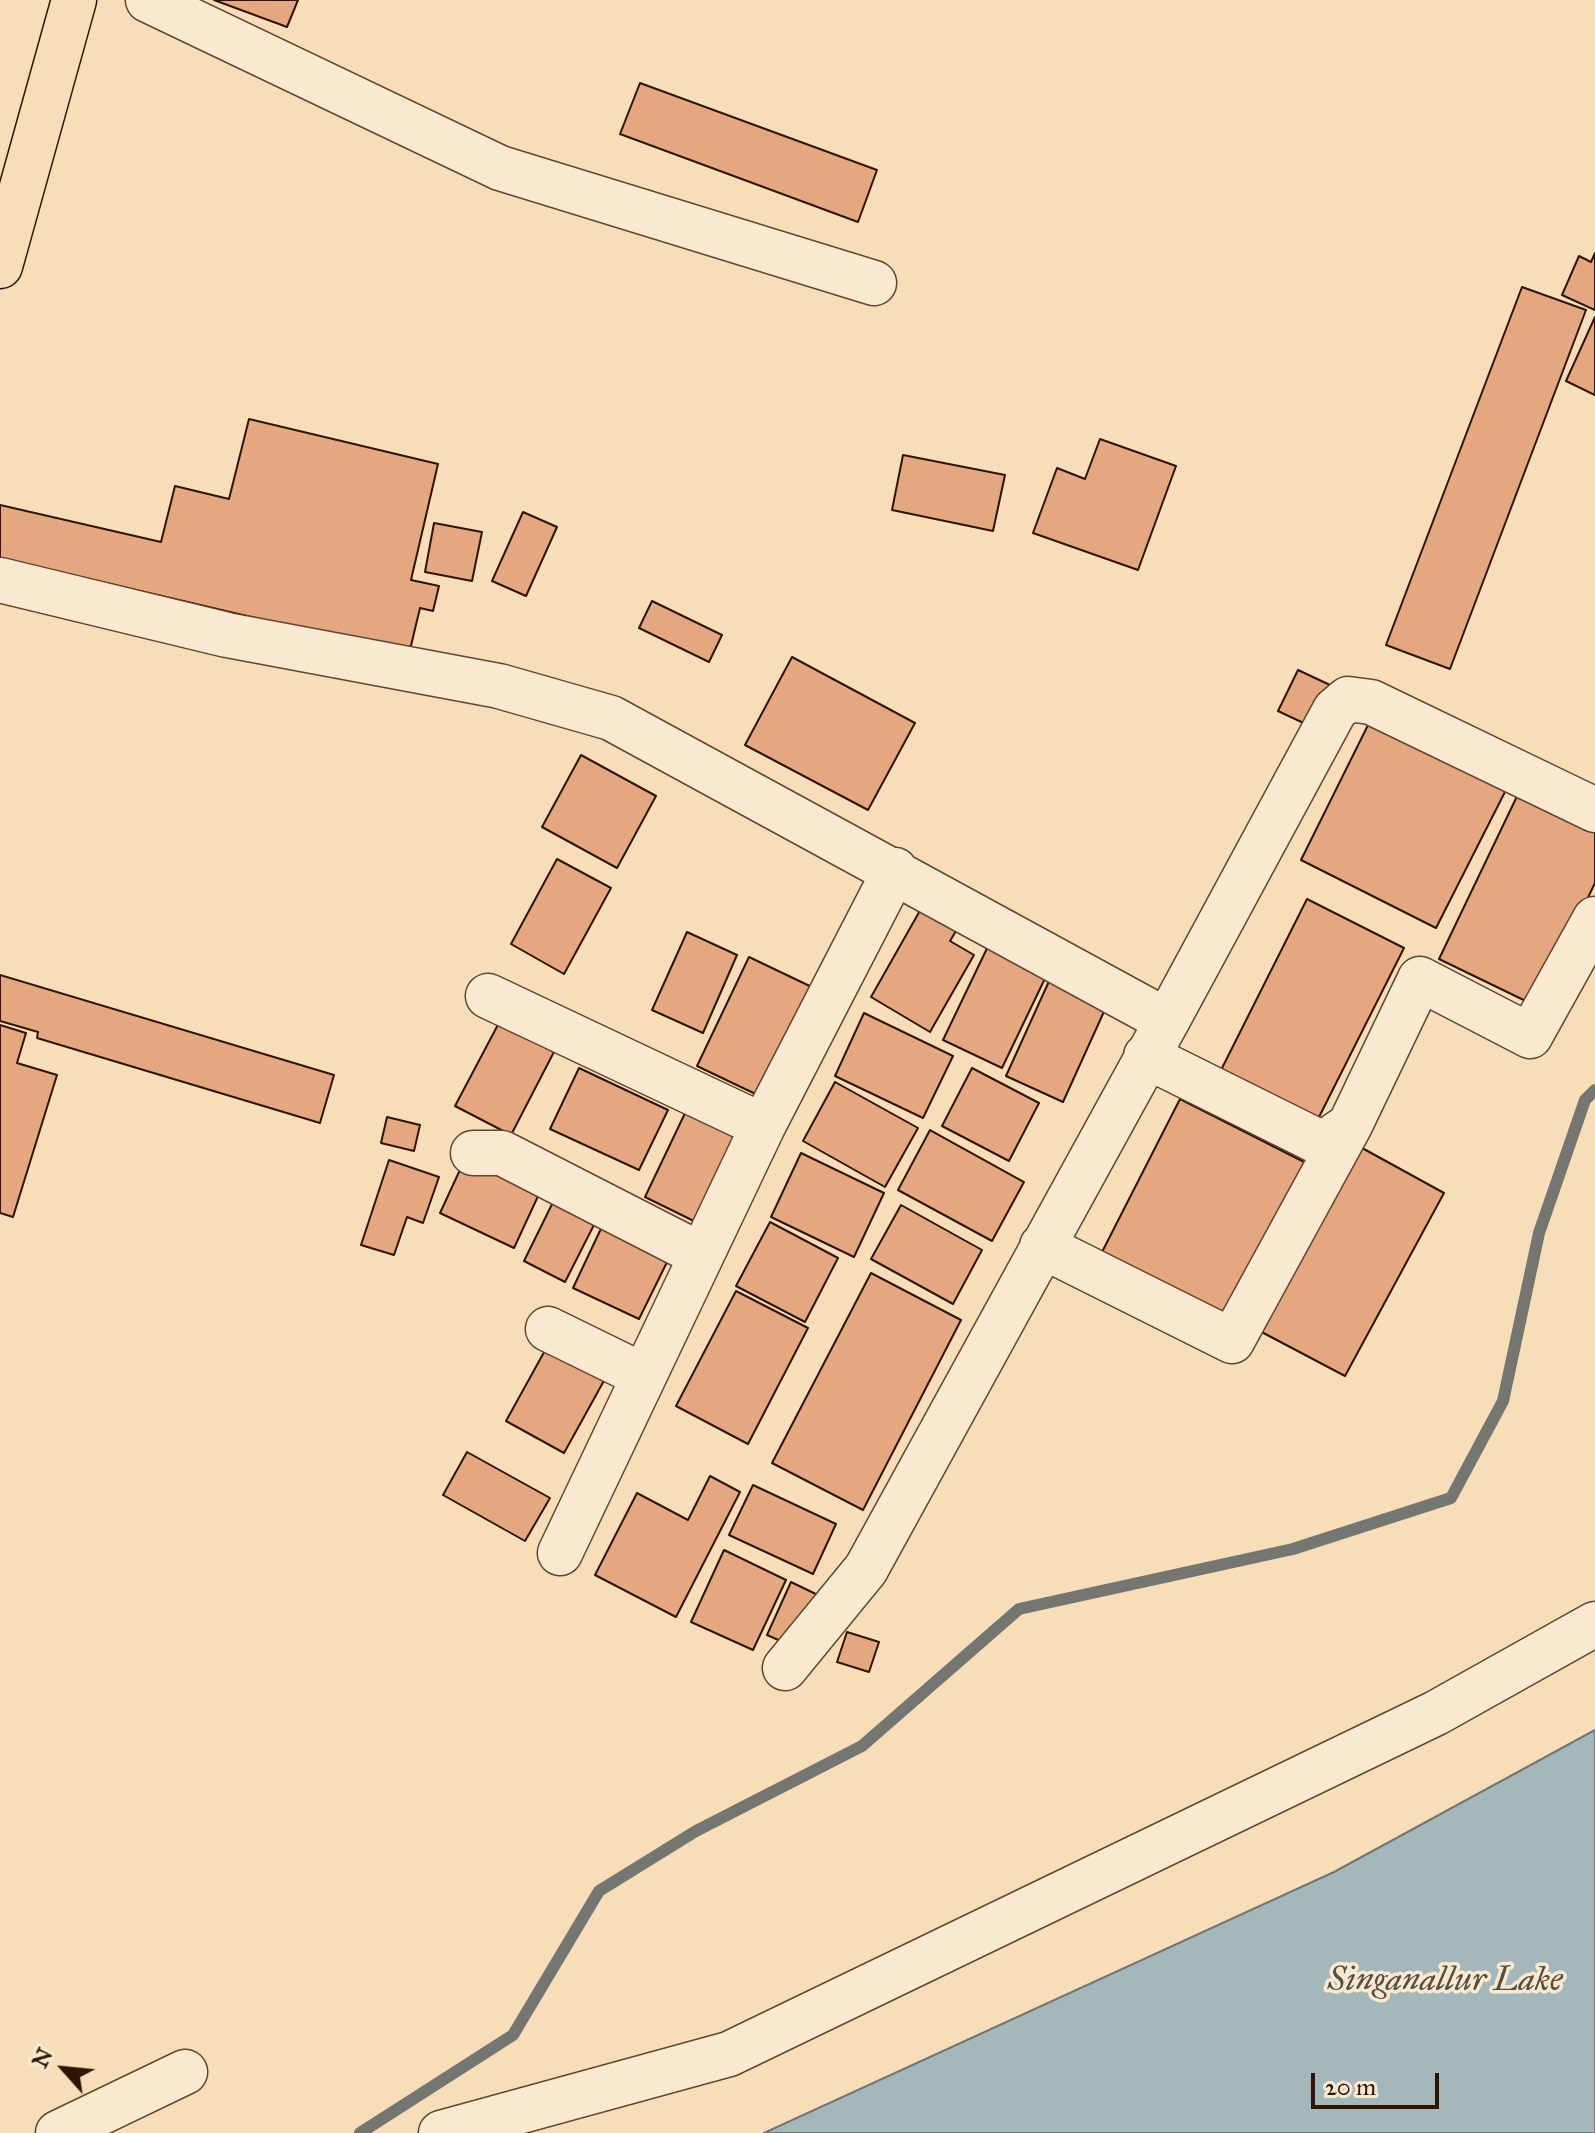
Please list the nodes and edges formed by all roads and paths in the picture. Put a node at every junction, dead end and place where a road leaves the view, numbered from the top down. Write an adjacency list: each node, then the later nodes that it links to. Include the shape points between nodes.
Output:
1 (74, 0): 3 (highway)
2 (148, 0): 4 (street, via 500,168)
3 (0, 266)
4 (874, 283)
5 (0, 580): 7 (street, via 227,635 563,702 611,718)
6 (1595, 810): 10 (street, via 1371,702 1348,699 1335,710)
7 (895, 870): 10 (street); 12 (street)
8 (1595, 919): 11 (street, via 1530,1036 1420,979)
9 (488, 996): 12 (street)
10 (1156, 1038): 11 (street, via 1323,1144); 14 (street)
11 (1350, 1125): 14 (street, via 1232,1341)
12 (763, 1126): 15 (street)
13 (473, 1153): 15 (street, via 502,1153)
14 (1042, 1246): 20 (street, via 866,1569)
15 (701, 1255): 17 (street)
16 (548, 1329): 17 (street)
17 (644, 1376): 18 (street)
18 (560, 1553)
19 (1595, 1624): 23 (street, via 1436,1713 729,2054)
20 (785, 1668)
21 (185, 2072): 22 (street)
22 (58, 2133)
23 (441, 2133)

